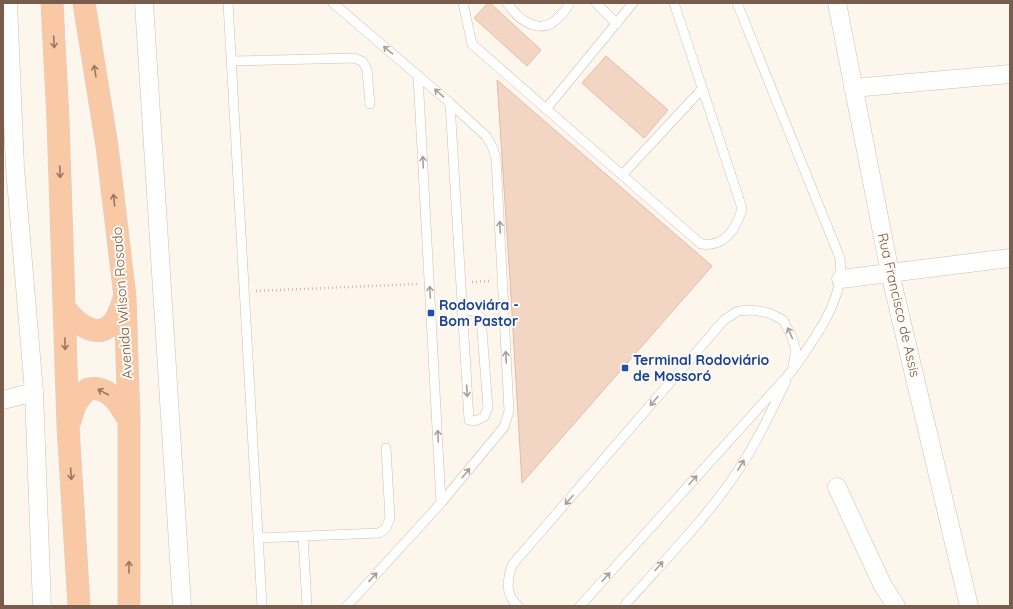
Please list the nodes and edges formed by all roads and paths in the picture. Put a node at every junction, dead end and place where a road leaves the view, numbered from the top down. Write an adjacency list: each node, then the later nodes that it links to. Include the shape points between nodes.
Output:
1 (8, 3): 24 (street)
2 (52, 3): 34 (highway, one-way to 34)
3 (84, 3): 33 (highway, Avenida Wilson Rosado, one-way to 3, via 108,146)
4 (144, 3): 50 (street)
5 (228, 3): 16 (lane)
6 (333, 3): 18 (lane, one-way to 6)
7 (463, 3): 23 (lane, via 472,44)
8 (507, 3): 9 (lane, via 523,21 534,26 545,26 556,21)
9 (569, 3)
10 (634, 3): 15 (lane)
11 (674, 3): 20 (lane)
12 (737, 3): 28 (lane, via 840,258)
13 (837, 3): 19 (street, Rua Francisco de Assis)
14 (599, 4): 15 (lane)
15 (617, 24): 23 (lane)
16 (232, 61): 22 (lane, via 355,58 363,62 367,70); 32 (lane)
17 (1010, 74): 19 (street)
18 (418, 75): 21 (lane, one-way to 18); 31 (lane, one-way to 18)
19 (853, 88): 27 (street, Rua Francisco de Assis)
20 (702, 89): 25 (lane); 25 (lane, via 742,208 740,218 732,231 720,241 701,244)
21 (450, 103): 29 (lane, one-way to 21, via 496,158 486,136); 30 (lane)
22 (370, 104)
23 (546, 109): 25 (lane)
24 (9, 170): 37 (street)
25 (622, 175)
26 (1010, 258): 27 (street)
27 (890, 273): 28 (street); 58 (street, Rua Francisco de Assis)
28 (841, 279): 36 (lane, via 825,321)
29 (502, 280): 30 (path); 44 (lane, one-way to 29, via 504,427 509,411)
30 (460, 282): 35 (lane)
31 (429, 284): 32 (path); 44 (lane, one-way to 31)
32 (244, 291): 46 (lane)
33 (124, 297): 34 (highway, via 117,316 110,325 99,330 90,330 81,325); 40 (highway, Avenida Wilson Rosado)
34 (64, 307): 41 (highway, one-way to 41)
35 (462, 310): 35 (lane, one-way to 35, via 469,420 475,421 484,417 488,408 481,318 473,311)
36 (792, 371): 54 (lane, one-way to 54, via 796,350 783,320 769,312 753,310 738,311 724,320 512,565 508,591); 55 (lane, one-way to 36); 56 (lane, one-way to 36, via 706,514 733,477 755,443)
37 (33, 386): 38 (street); 39 (street); 47 (street)
38 (3, 389)
39 (3, 400)
40 (129, 420): 41 (highway, one-way to 41, via 119,404 107,393 99,389 88,389 75,406); 49 (highway, Avenida Wilson Rosado, one-way to 40)
41 (68, 426): 48 (highway, one-way to 48)
42 (386, 448): 45 (lane, via 390,518 386,528 379,533)
43 (837, 487): 57 (street, via 882,586)
44 (441, 503): 53 (lane, one-way to 44)
45 (303, 536): 46 (lane); 52 (lane)
46 (258, 538): 51 (lane)
47 (42, 606)
48 (79, 606)
49 (129, 606)
50 (182, 606)
51 (262, 606)
52 (308, 606)
53 (347, 606)
54 (518, 606)
55 (580, 606)
56 (624, 606)
57 (896, 606)
58 (969, 606)

